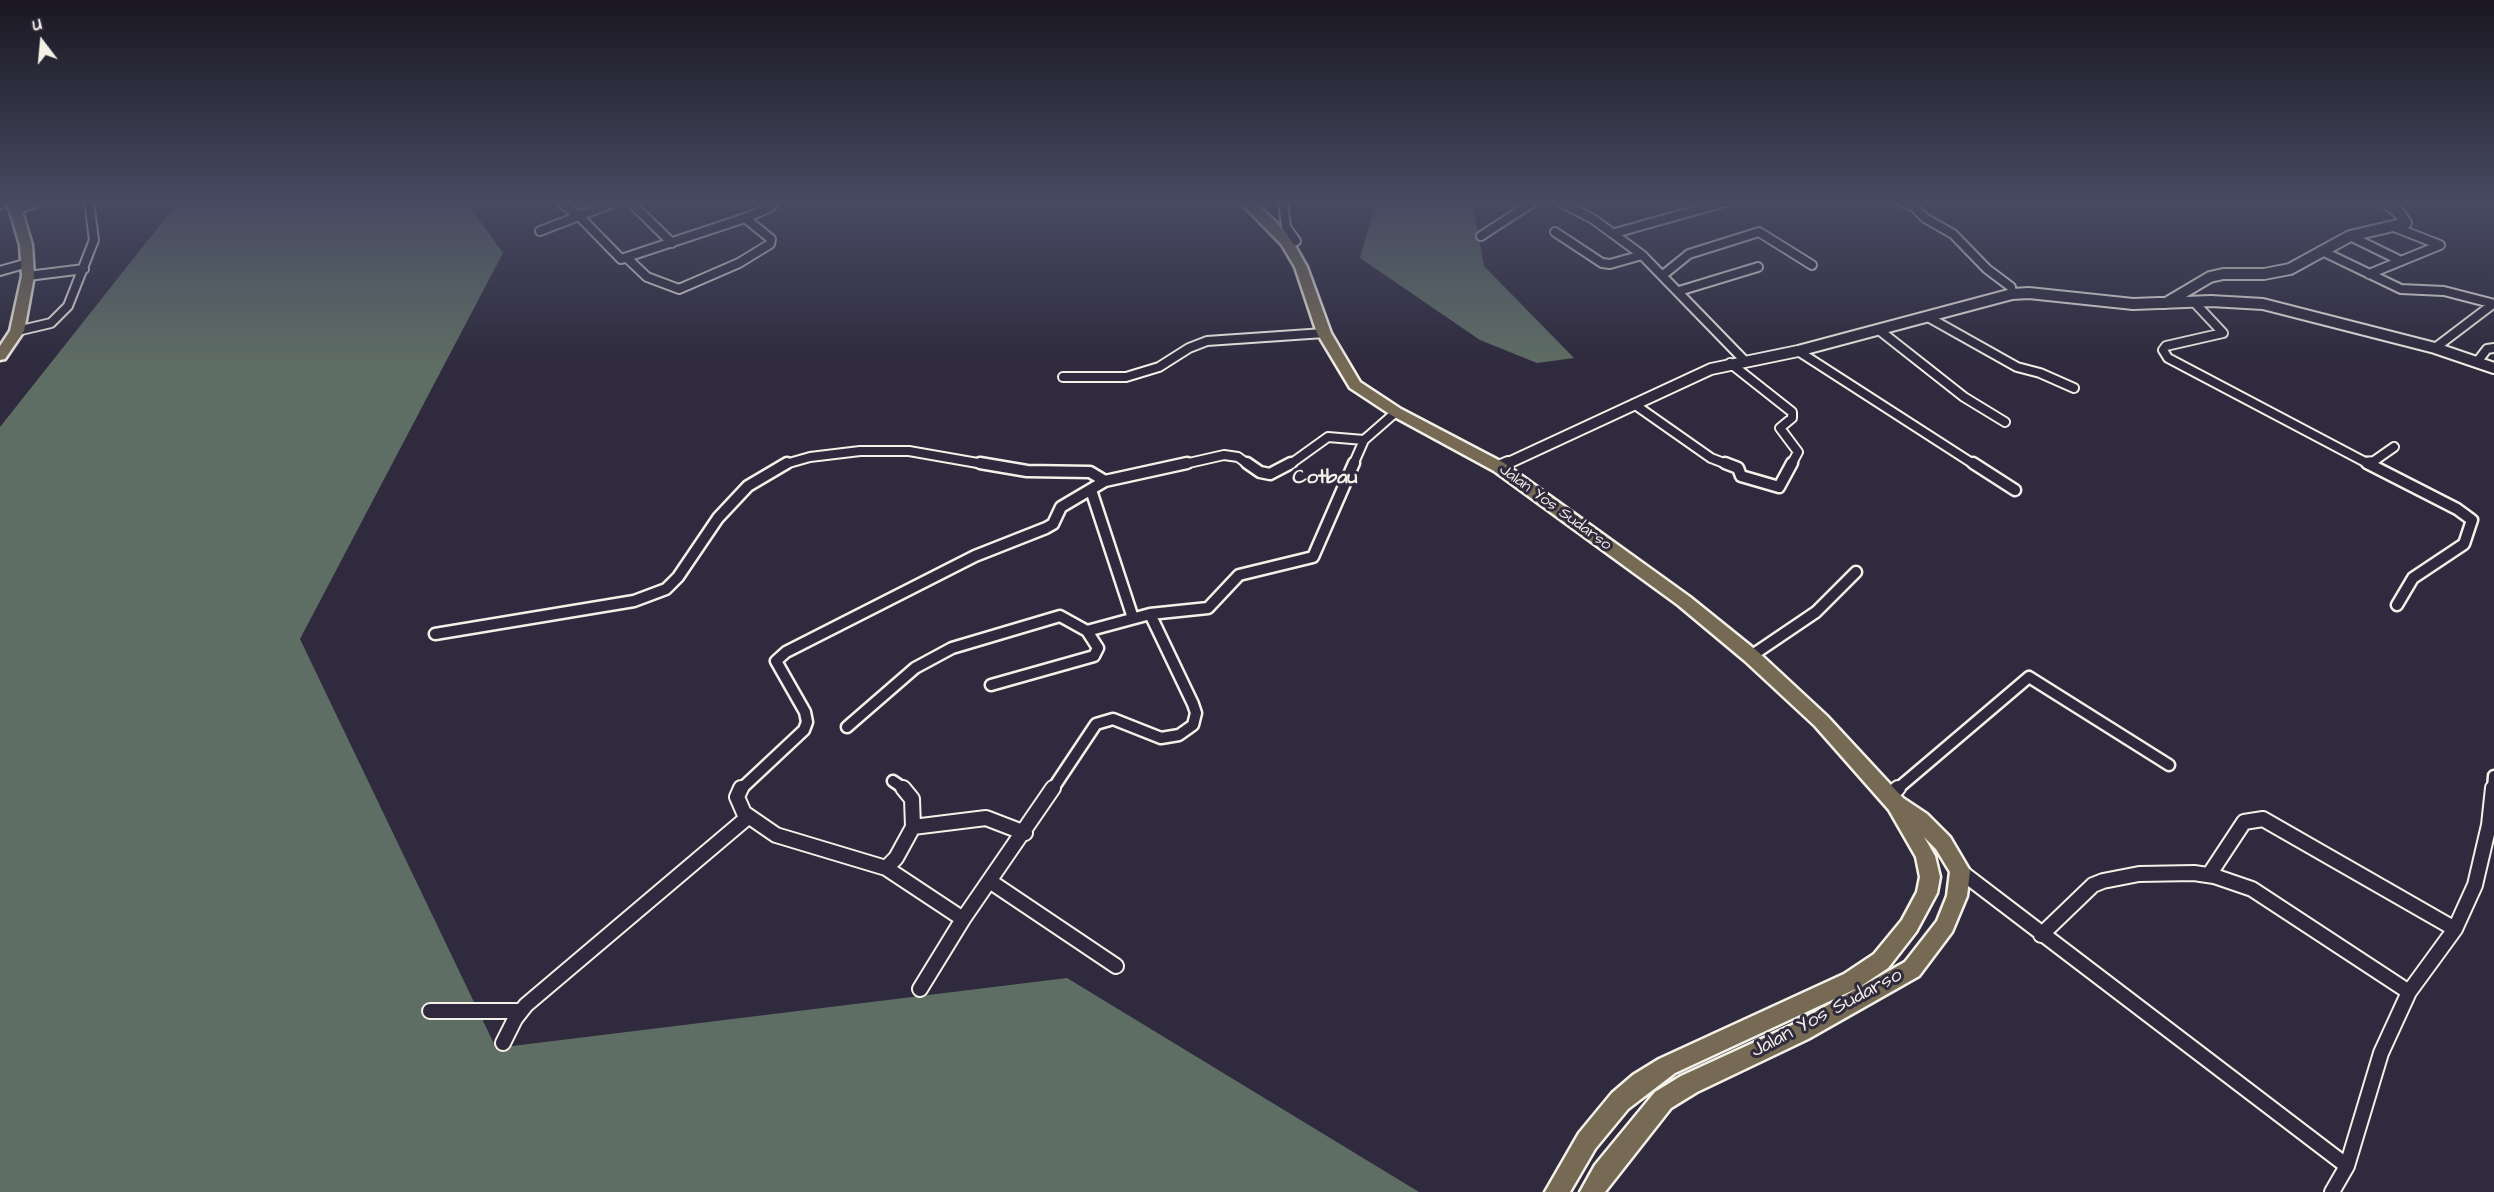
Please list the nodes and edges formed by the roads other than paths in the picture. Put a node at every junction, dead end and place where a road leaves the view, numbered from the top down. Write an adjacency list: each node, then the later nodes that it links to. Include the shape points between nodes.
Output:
1 (25, 257): 21 (highway)
2 (87, 257): 22 (street)
3 (618, 257): 17 (street)
4 (631, 257): 17 (street)
5 (749, 257): 17 (street, via 679,289 647,277)
6 (1295, 257): 36 (highway, Jalan Yos Sudarso)
7 (1592, 257): 8 (street, via 1610,264)
8 (1636, 257)
9 (1644, 257): 24 (street)
10 (1686, 257): 24 (street)
11 (1798, 257): 19 (street)
12 (1975, 257): 28 (street, via 2011,287)
13 (2312, 257): 26 (street, via 2278,272 2223,274)
14 (2332, 257): 25 (street)
15 (2392, 257): 18 (street)
16 (2412, 257): 18 (street)
17 (627, 258)
18 (2401, 261): 25 (street)
19 (1812, 265)
20 (1758, 267): 27 (street)
21 (28, 269): 22 (street); 23 (street); 35 (highway)
22 (84, 269): 35 (street, via 68,306 56,320)
23 (0, 271)
24 (1663, 274): 27 (street)
25 (2369, 274): 32 (street, via 2407,291 2444,291)
26 (2192, 286): 29 (street); 31 (street)
27 (1679, 291): 41 (street)
28 (2012, 294): 31 (street); 33 (street)
29 (2211, 301): 30 (street); 37 (street, via 2282,307)
30 (2194, 302): 31 (street); 52 (street, via 2223,333 2166,346 2163,350 2168,357)
31 (2165, 303)
32 (2493, 304): 37 (street)
33 (1928, 317): 34 (street); 46 (street, via 2017,367)
34 (1879, 330): 39 (street); 49 (street, via 1964,397)
35 (18, 331): 40 (highway)
36 (1324, 333): 45 (street, via 1207,341 1159,367 1126,377); 48 (highway, Jalan Yos Sudarso, via 1355,386)
37 (2435, 348): 42 (street)
38 (2494, 348): 42 (street, via 2487,349)
39 (1798, 351): 41 (street); 55 (street)
40 (0, 356)
41 (1744, 360): 43 (street)
42 (2477, 362): 44 (street)
43 (1730, 363): 47 (street); 47 (street, via 1792,412 1792,418 1780,428 1798,452 1779,487 1741,476 1738,468 1711,458)
44 (2494, 368)
45 (1063, 377)
46 (2074, 388)
47 (1634, 404): 53 (street)
48 (1396, 412): 50 (street); 53 (highway, Jalan Yos Sudarso)
49 (2005, 422)
50 (1364, 440): 54 (street, via 1328,437 1270,474 1238,457 1224,455); 59 (street, via 1313,557 1239,575 1208,608)
51 (2394, 447): 52 (street, via 2374,461)
52 (2365, 462): 58 (street, via 2472,520 2464,544 2413,578)
53 (1499, 467): 63 (highway, Jalan Yos Sudarso, via 1684,601)
54 (1105, 481): 56 (street); 62 (street, via 1090,472 1027,471 909,451 810,457 783,464 748,486 718,518 666,589 634,601)
55 (2015, 489)
56 (1091, 490): 60 (street); 70 (street, via 1061,507 1053,524 1046,528 975,556 779,657 776,664 807,722 796,738 740,789 739,806)
57 (1856, 572): 63 (street, via 1816,612)
58 (2397, 605)
59 (1150, 614): 60 (street); 72 (street, via 1193,704 1193,725 1179,735 1161,738 1123,722 1096,724)
60 (1133, 618): 61 (street)
61 (1087, 631): 64 (street, via 1098,648 1094,656); 65 (street, via 1065,616 1058,616 952,648 915,668)
62 (435, 634)
63 (1751, 656): 69 (highway, Jalan Yos Sudarso, via 1821,721)
64 (991, 685)
65 (847, 727)
66 (2169, 765): 69 (street, via 2029,677)
67 (2494, 776): 78 (street, via 2489,825 2475,885)
68 (893, 781): 71 (street, via 909,792)
69 (1893, 800): 74 (highway, Jalan Yos Sudarso, via 1944,843); 87 (highway, Jalan Yos Sudarso, via 1925,856 1930,877 1927,893 1909,926 1881,961 1851,981 1667,1066 1641,1083 1620,1101 1587,1141)
70 (748, 817): 73 (street, via 776,835); 84 (street)
71 (913, 827): 72 (street, via 986,818); 73 (street)
72 (1024, 833): 76 (street)
73 (886, 868): 77 (street)
74 (1960, 871): 79 (street); 88 (highway, Jalan Yos Sudarso, via 1957,896 1945,926 1912,969 1800,1032 1689,1083 1663,1100)
75 (2209, 875): 78 (street, via 2244,822 2263,819); 79 (street, via 2139,874 2103,881 2093,885); 82 (street, via 2252,889)
76 (992, 882): 77 (street); 80 (street)
77 (963, 919): 81 (street)
78 (2455, 929): 82 (street)
79 (2041, 935): 86 (street)
80 (1116, 966)
81 (920, 989)
82 (2409, 992): 86 (street, via 2381,1053)
83 (430, 1011): 84 (street)
84 (520, 1011): 85 (street)
85 (503, 1043)
86 (2347, 1166): 89 (street)
87 (1557, 1192)
88 (1592, 1192)
89 (2332, 1192)

